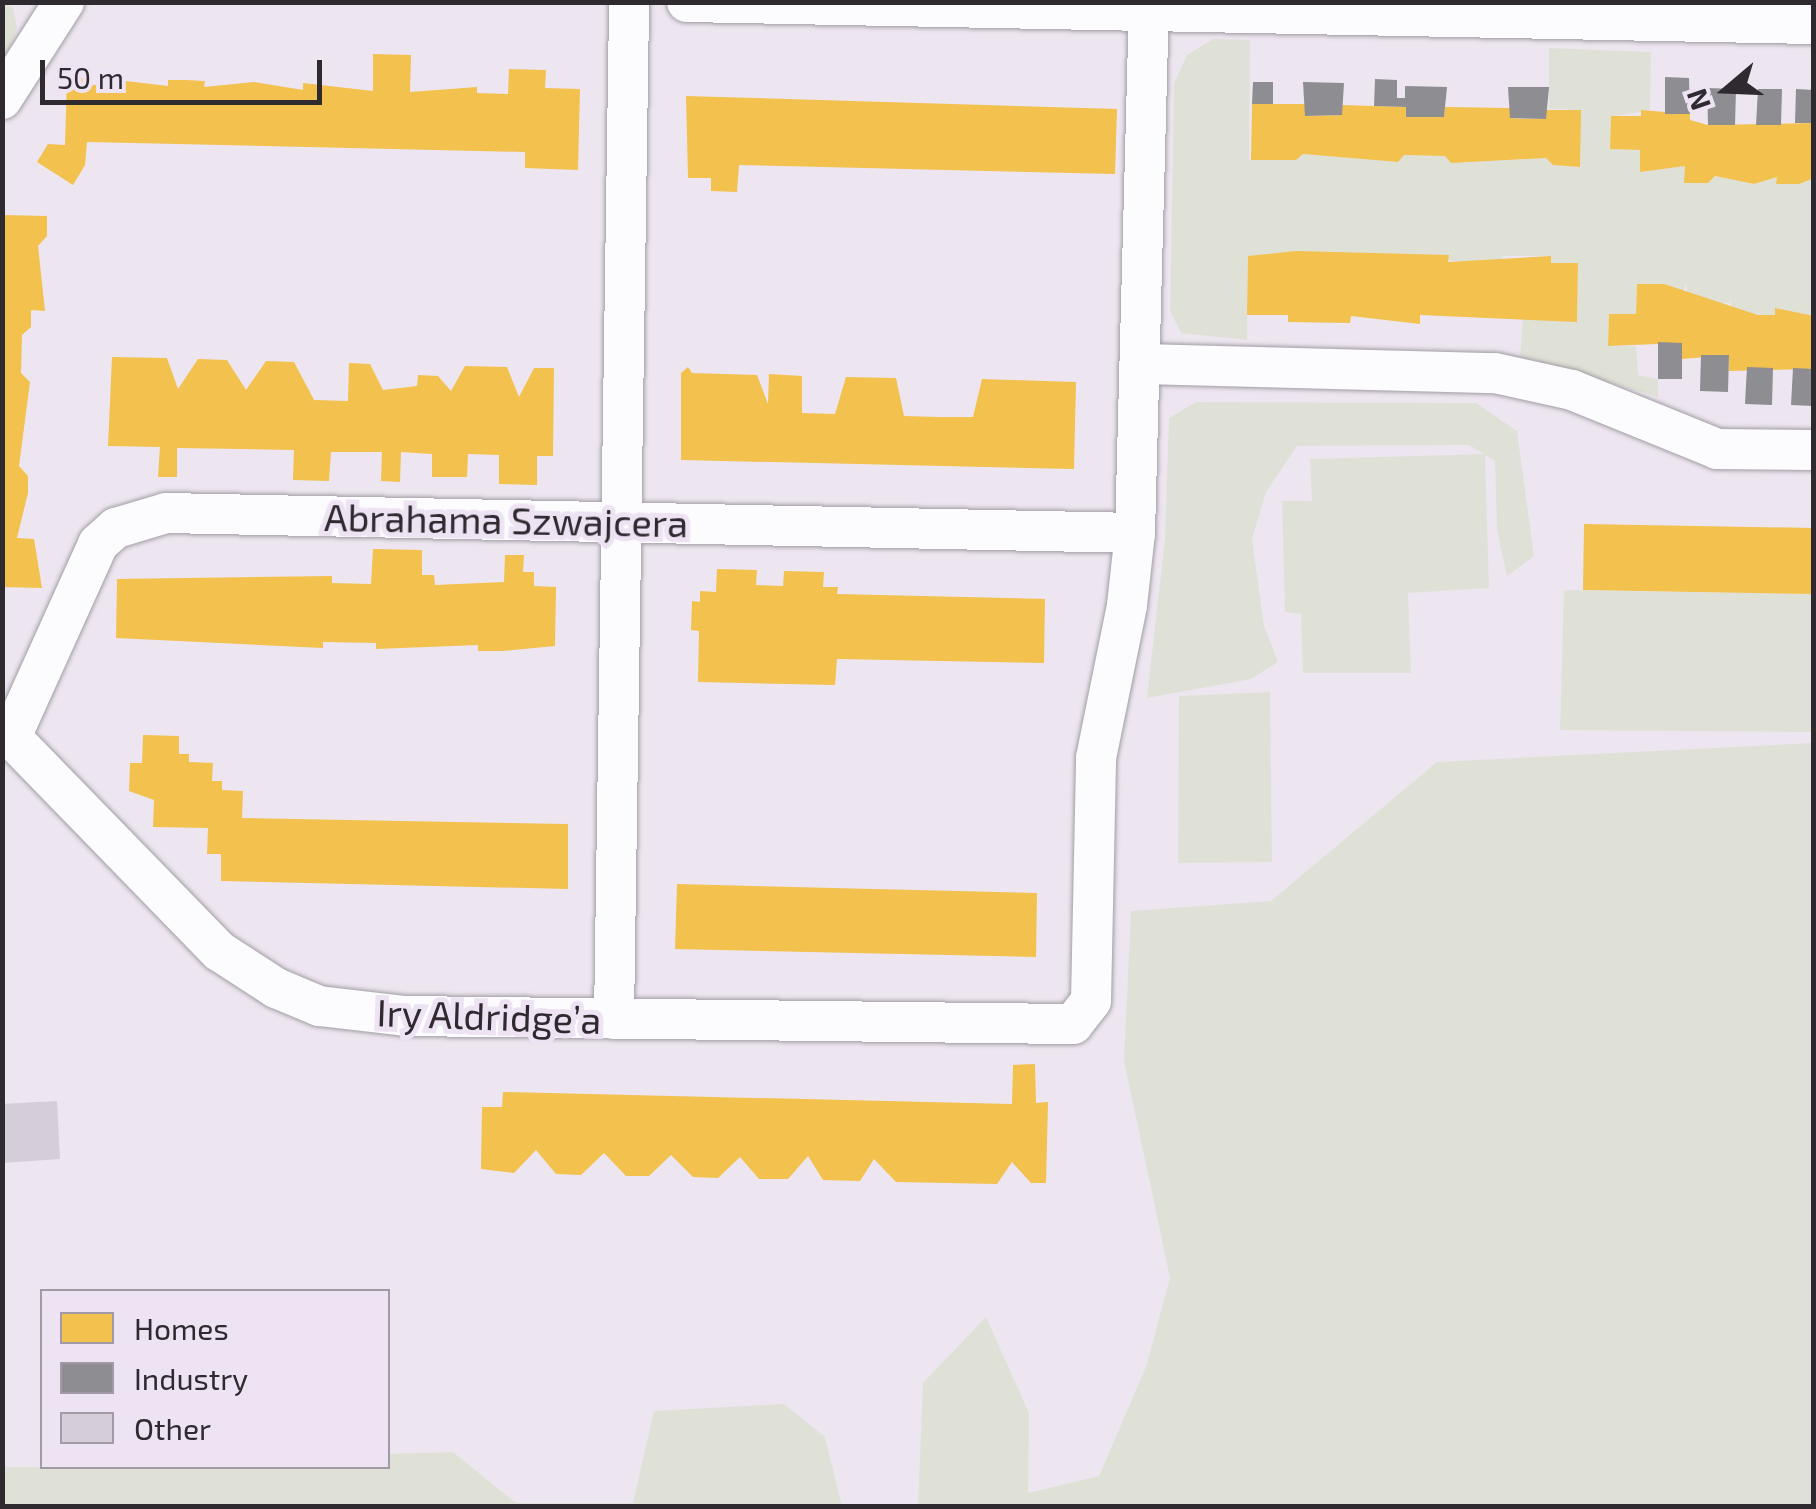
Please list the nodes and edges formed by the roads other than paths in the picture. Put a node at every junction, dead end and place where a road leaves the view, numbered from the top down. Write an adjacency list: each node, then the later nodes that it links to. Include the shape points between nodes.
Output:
1 (64, 2): 6 (street)
2 (629, 2): 9 (street)
3 (687, 2): 4 (street)
4 (1149, 8): 5 (street); 7 (street)
5 (1814, 24)
6 (2, 99)
7 (1143, 364): 8 (street, via 1495,374 1572,390 1717,448); 10 (street)
8 (1814, 450)
9 (621, 522): 10 (street, Abrahama Szwajcera); 11 (street, Abrahama Szwajcera, via 166,513 136,519 98,544); 12 (street)
10 (1134, 533): 12 (street, Iry Aldridge’a, via 1128,605 1096,758 1091,1000 1082,1017 1062,1028)
11 (7, 732): 12 (street, Iry Aldridge’a, via 206,939 276,988 319,1006 372,1014)
12 (614, 1020)

